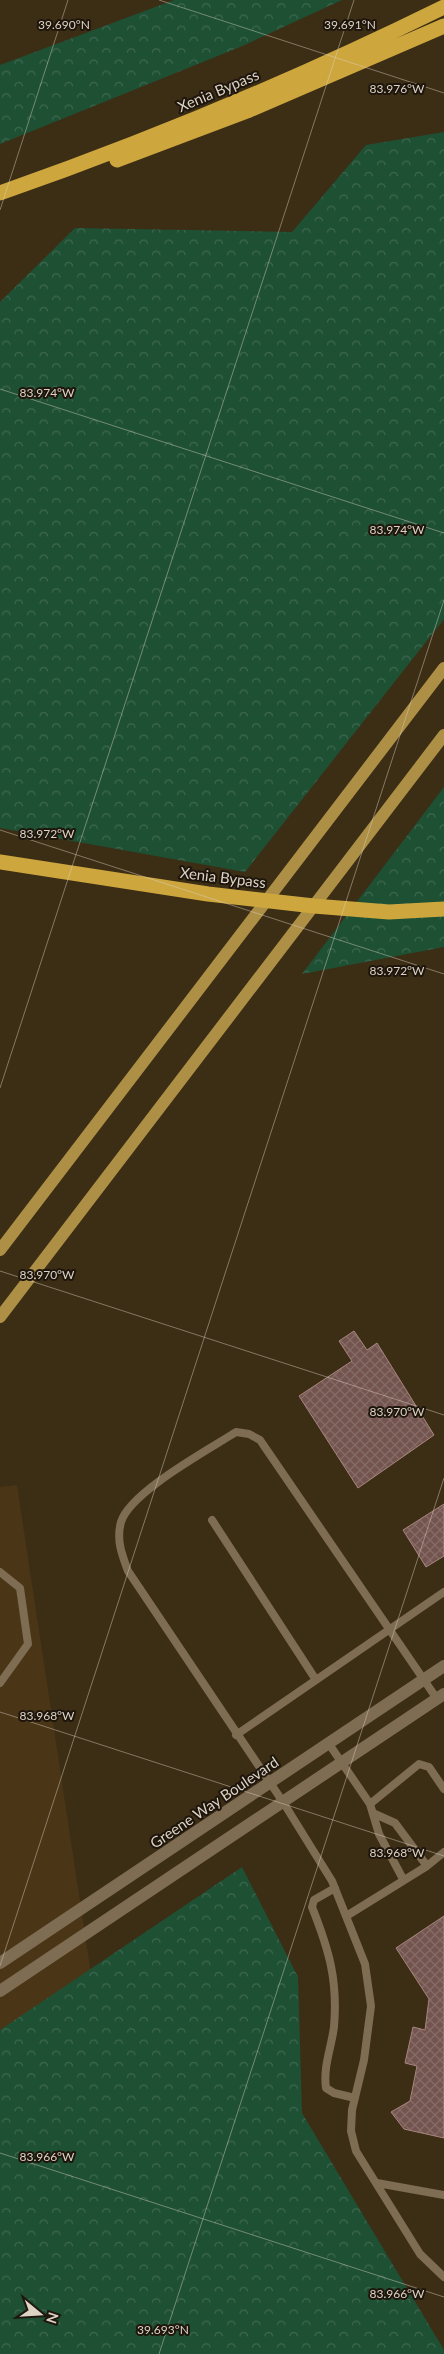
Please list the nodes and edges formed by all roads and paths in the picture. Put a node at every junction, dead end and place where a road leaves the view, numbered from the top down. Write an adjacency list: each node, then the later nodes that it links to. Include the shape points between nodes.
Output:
1 (444, 7): 3 (highway, Xenia Bypass, via 249,96)
2 (444, 26): 4 (highway, via 238,115)
3 (0, 193)
4 (0, 201)
5 (444, 668): 9 (main road)
6 (444, 734): 10 (main road)
7 (0, 862): 8 (highway, Xenia Bypass, via 208,894 314,906 389,912)
8 (444, 909)
9 (0, 1250)
10 (0, 1317)
11 (212, 1520): 16 (lane)
12 (0, 1572): 18 (lane, via 20,1588 28,1644)
13 (444, 1592): 14 (lane)
14 (391, 1629): 16 (lane); 17 (lane); 20 (lane, via 260,1440 236,1432 144,1491 121,1521 119,1549 128,1571)
15 (444, 1666): 17 (street, Greene Way Boulevard)
16 (316, 1680): 20 (lane)
17 (424, 1680): 19 (lane); 21 (street, Greene Way Boulevard)
18 (0, 1682)
19 (441, 1696): 22 (street)
20 (236, 1735): 23 (lane)
21 (329, 1744): 22 (lane); 23 (street, Greene Way Boulevard)
22 (340, 1763): 25 (street); 26 (lane)
23 (270, 1784): 25 (lane); 33 (street, Greene Way Boulevard)
24 (444, 1789): 26 (lane, via 429,1767 418,1764)
25 (283, 1802): 31 (lane); 34 (street)
26 (370, 1804): 27 (lane)
27 (375, 1814): 29 (lane, via 395,1823); 30 (lane, via 379,1834)
28 (444, 1852): 29 (lane)
29 (427, 1866): 30 (lane)
30 (403, 1879): 32 (lane)
31 (335, 1888): 32 (lane); 35 (lane, via 314,1900 312,1907 329,1949 335,1979 334,2028 324,2074 326,2088)
32 (348, 1916): 35 (lane, via 365,1964 371,2006)
33 (0, 1963)
34 (0, 1991)
35 (355, 2098): 36 (lane, via 351,2131 356,2151)
36 (377, 2183): 37 (lane); 38 (lane, via 420,2254)
37 (444, 2195)
38 (444, 2277)

